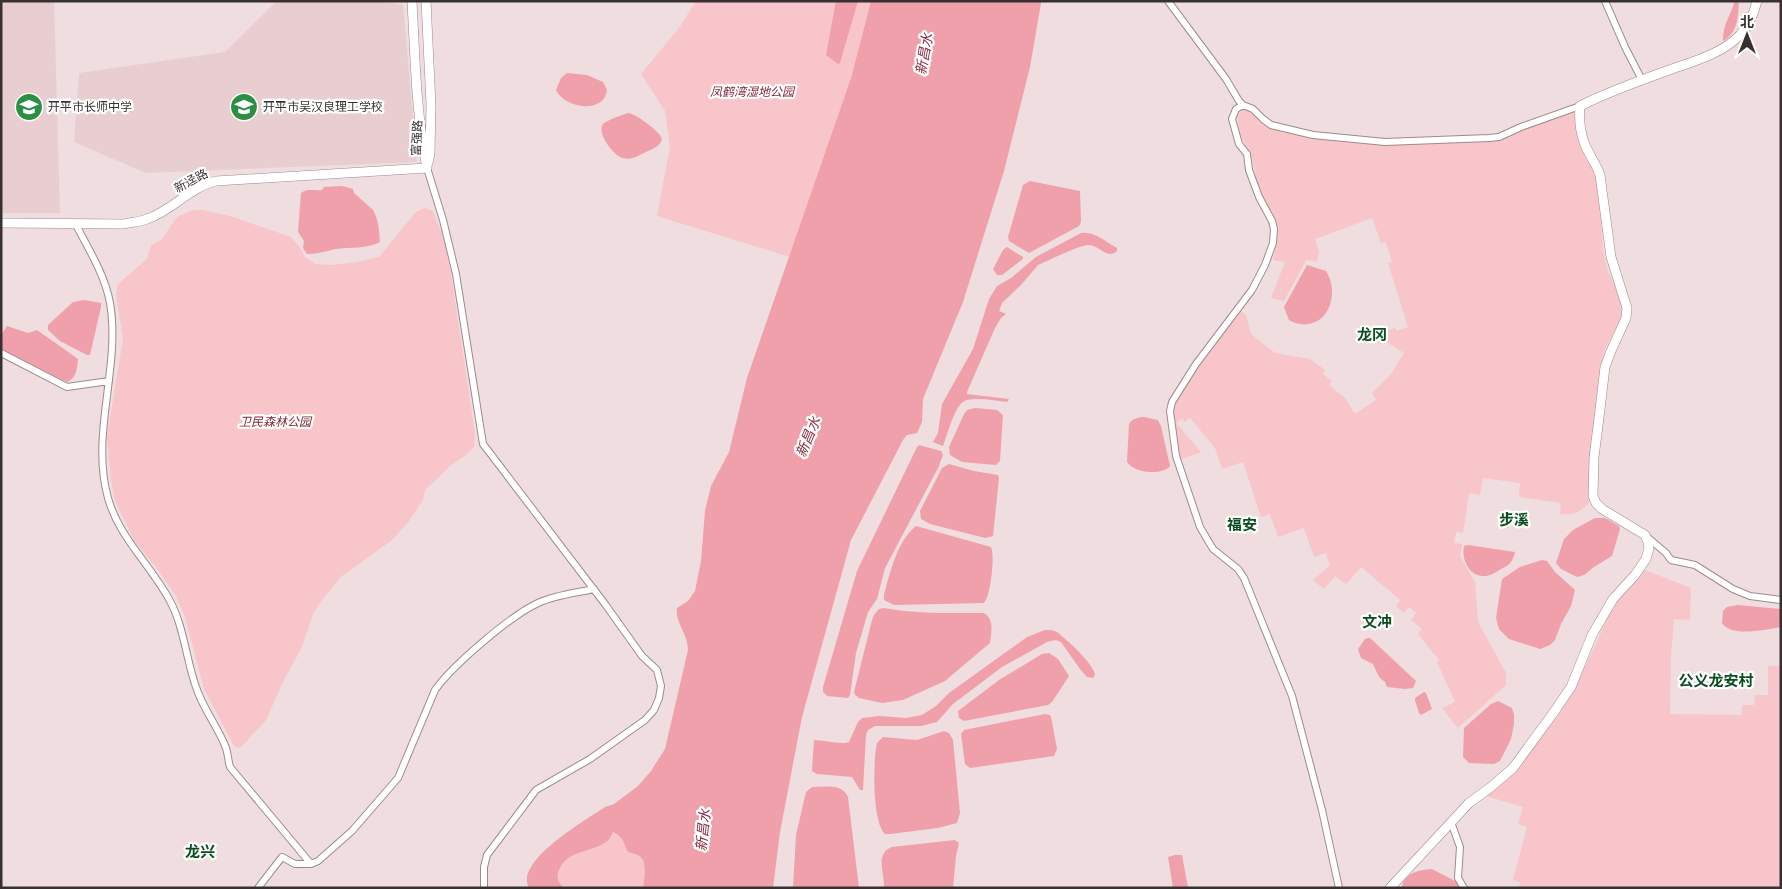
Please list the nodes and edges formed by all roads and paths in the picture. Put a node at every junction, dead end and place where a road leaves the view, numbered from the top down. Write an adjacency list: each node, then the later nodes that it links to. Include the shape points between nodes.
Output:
1 (412, 1): 9 (street, 富强路, via 418,106)
2 (426, 1): 9 (street, 富强路, via 431,105)
3 (1168, 1): 7 (street)
4 (1605, 1): 6 (street)
5 (1757, 1): 6 (street, via 1745,30 1728,45 1701,59)
6 (1642, 80): 8 (street)
7 (1243, 105): 8 (street, via 1277,126 1313,135 1385,142 1494,138); 21 (street, via 1236,109 1232,119 1239,144 1247,154 1258,197 1272,221 1273,243 1252,290 1196,364 1172,402 1170,412 1176,456 1200,527 1212,549 1238,569 1244,578 1292,696)
8 (1580, 106): 14 (street, via 1582,136 1600,175 1611,257 1627,308 1626,318 1605,367 1594,457 1593,496 1602,509)
9 (427, 168): 11 (street, 新迳路, via 216,181 146,220 124,224); 15 (street, via 444,220 456,274 483,444)
10 (1, 223): 11 (street, 新迳路)
11 (75, 223): 13 (street, via 110,301)
12 (1, 353): 13 (street, via 67,386)
13 (109, 381): 18 (street, via 102,461 114,513 131,546 171,602 196,688 226,749 230,766)
14 (1645, 535): 16 (street, via 1671,560 1695,565 1750,596); 17 (street, via 1649,548 1646,559 1612,598 1564,698 1514,768 1476,797)
15 (594, 589): 18 (street, via 557,596 529,608 447,676 425,710 398,778 352,832); 20 (street, via 642,656 657,670 661,686 659,698 645,720 590,759 536,790 487,855)
16 (1781, 600)
17 (1451, 822): 22 (street); 23 (street, via 1460,849 1458,878)
18 (310, 864): 19 (street, via 295,864 282,857)
19 (258, 888)
20 (484, 888)
21 (1340, 888)
22 (1390, 888)
23 (1464, 888)

